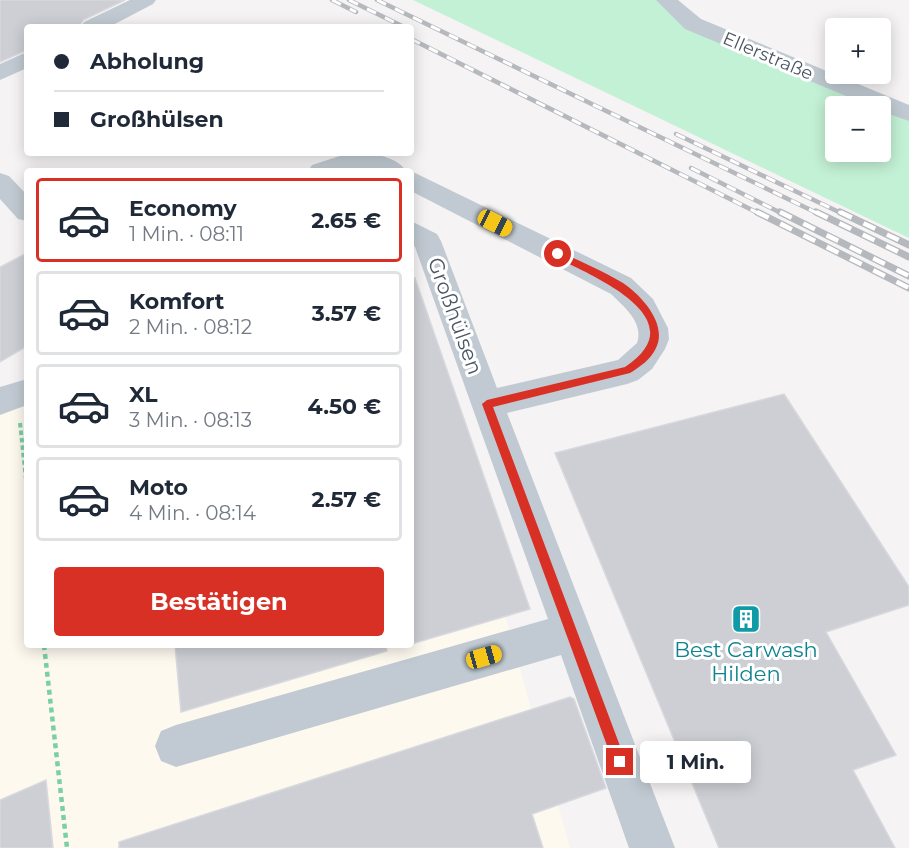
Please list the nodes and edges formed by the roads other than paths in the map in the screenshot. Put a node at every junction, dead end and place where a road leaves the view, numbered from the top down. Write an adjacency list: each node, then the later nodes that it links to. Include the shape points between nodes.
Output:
1 (146, 0): 3 (street)
2 (666, 0): 6 (street, Ellerstraße, via 693,24)
3 (98, 24)
4 (24, 60): 5 (street)
5 (0, 72)
6 (909, 114)
7 (328, 168): 8 (street, via 358,159)
8 (387, 168)
9 (0, 182): 11 (street)
10 (414, 182): 13 (street, via 621,286 643,305 654,326 653,346 627,371)
11 (24, 209)
12 (414, 233): 13 (street, Großhülsen, via 427,241)
13 (487, 404): 14 (street, Großhülsen)
14 (572, 632): 15 (street); 16 (street, Großhülsen)
15 (176, 746)
16 (652, 848)

